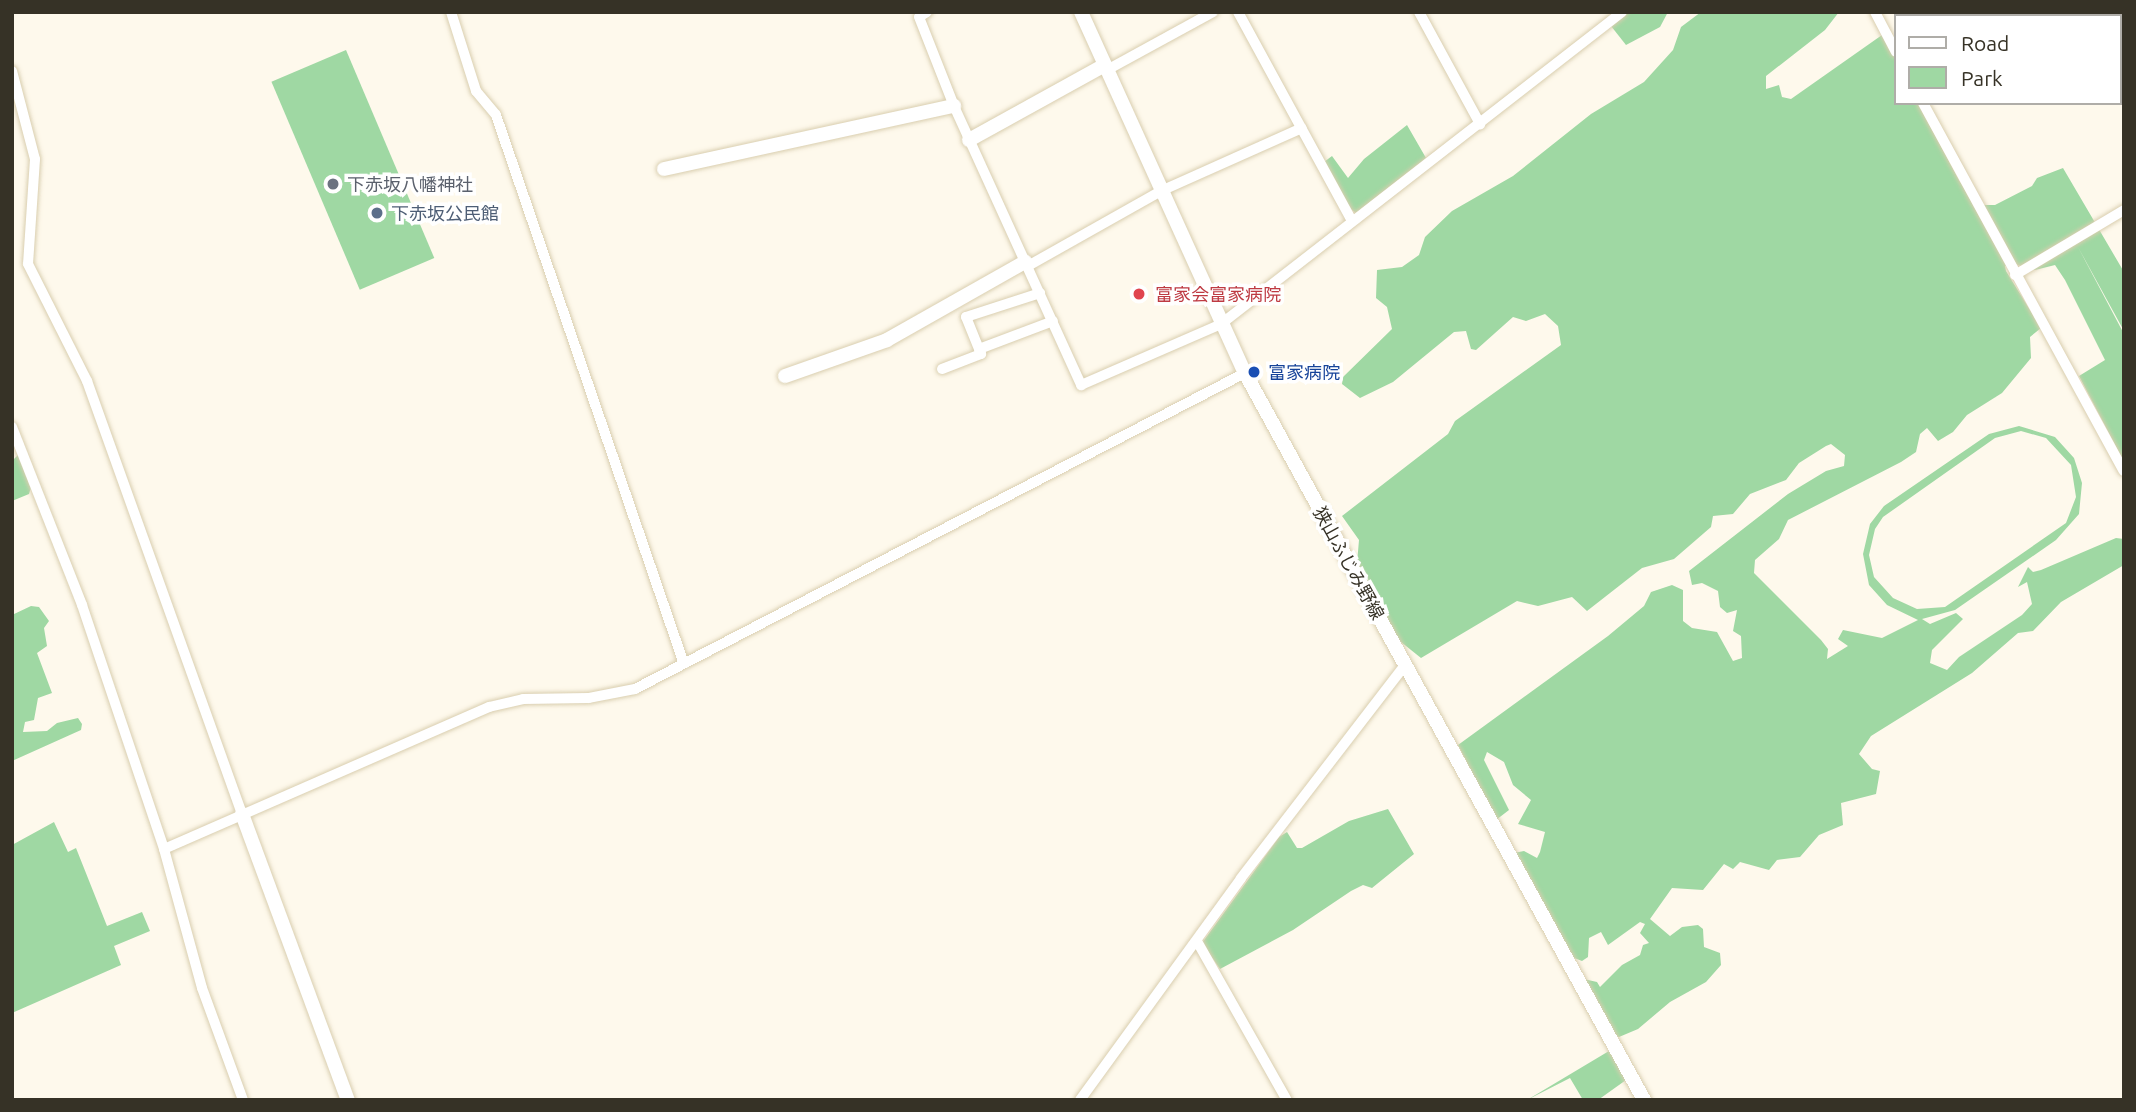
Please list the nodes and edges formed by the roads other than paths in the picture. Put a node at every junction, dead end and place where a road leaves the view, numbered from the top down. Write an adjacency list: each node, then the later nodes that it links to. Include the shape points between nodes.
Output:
1 (451, 12): 35 (street, via 475,91 496,115)
2 (1082, 12): 11 (main road, 狭山ふじみ野線)
3 (1213, 12): 11 (street)
4 (1238, 12): 16 (street)
5 (1419, 12): 15 (street)
6 (1622, 12): 9 (street)
7 (1875, 12): 10 (street)
8 (921, 14): 14 (street)
9 (1606, 17): 15 (street)
10 (1895, 50)
11 (1106, 67): 17 (main road); 19 (main road, 狭山ふじみ野線)
12 (12, 71): 37 (street, via 35,159 28,264 86,381)
13 (1924, 105): 23 (street)
14 (954, 106): 17 (street); 18 (main road)
15 (1480, 124): 21 (street)
16 (1302, 128): 19 (street); 21 (street)
17 (969, 140): 22 (street)
18 (664, 169)
19 (1161, 191): 22 (street); 28 (main road, 狭山ふじみ野線)
20 (2124, 210): 23 (street)
21 (1352, 221): 28 (street)
22 (1026, 264): 24 (street); 25 (main road)
23 (2015, 275): 34 (street)
24 (1040, 293): 26 (street); 27 (street)
25 (959, 301): 26 (street); 32 (main road, via 887,340)
26 (966, 317): 29 (street)
27 (1053, 321): 28 (street, via 1081,385); 29 (street)
28 (1221, 324): 31 (main road, 狭山ふじみ野線)
29 (979, 349): 30 (street, via 981,354)
30 (942, 369)
31 (1245, 373): 35 (street); 36 (main road, 狭山ふじみ野線)
32 (785, 376)
33 (12, 427): 38 (street, via 82,605)
34 (2124, 471)
35 (684, 664): 37 (street, via 635,689 612,695 523,699 489,707)
36 (1405, 666): 39 (street, via 1241,878); 44 (main road, 狭山ふじみ野線)
37 (242, 814): 38 (street); 41 (main road)
38 (164, 849): 40 (street, via 202,989)
39 (1198, 943): 42 (street); 43 (street)
40 (243, 1100)
41 (348, 1100)
42 (1080, 1100)
43 (1287, 1100)
44 (1644, 1100)

